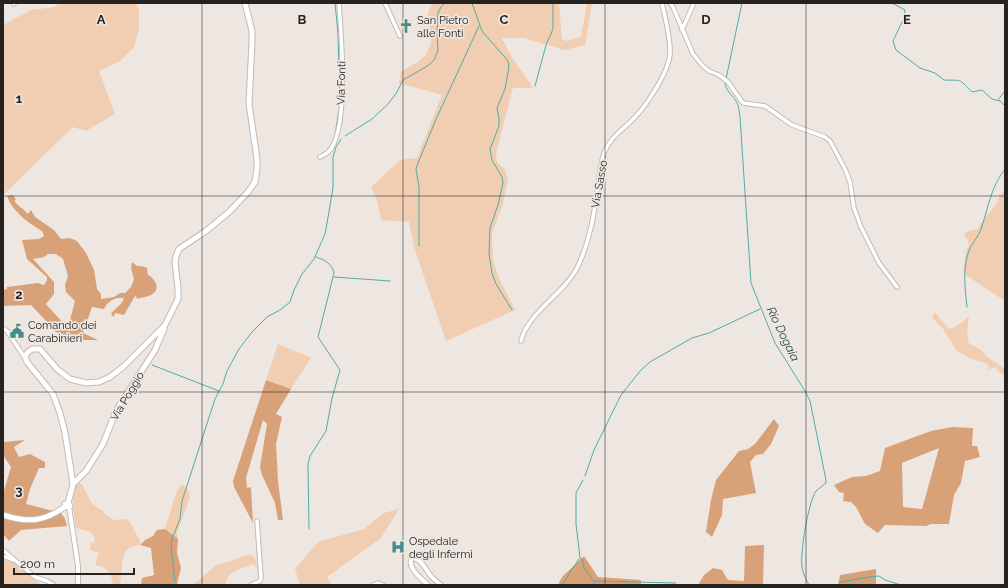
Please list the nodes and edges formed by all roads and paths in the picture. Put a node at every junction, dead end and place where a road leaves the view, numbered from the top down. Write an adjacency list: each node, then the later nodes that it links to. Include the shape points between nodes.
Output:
1 (245, 3): 11 (main road, via 252,42 249,104 257,159 256,179 248,192 229,212 179,248 175,262 178,299)
2 (339, 3): 9 (street, Via Fonti, via 342,69 339,130 333,145)
3 (385, 3): 8 (street)
4 (662, 3): 13 (street, Via Sasso, via 670,54 661,81 636,116 610,142 601,166 588,245 577,269 525,328)
5 (670, 3): 7 (street)
6 (694, 3): 7 (street)
7 (682, 30): 10 (street, via 698,60 709,71 728,82 743,103 765,106 792,124 830,141 850,182 854,208 861,227 879,263)
8 (400, 36)
9 (320, 157)
10 (896, 287)
11 (165, 325): 14 (main road, via 123,367 110,378 98,382 81,383 70,379 57,369 40,349 32,349); 15 (main road, Via Poggio, via 155,350 116,411 103,444 86,471)
12 (3, 328): 14 (street)
13 (521, 341)
14 (25, 358): 15 (main road, via 53,394 60,413)
15 (73, 484): 16 (main road)
16 (68, 505): 17 (main road, via 57,513 32,521); 23 (street, via 78,566)
17 (3, 515)
18 (258, 521): 24 (street, via 261,578)
19 (3, 550): 21 (street)
20 (3, 556): 21 (street)
21 (16, 560): 22 (street, via 35,577)
22 (54, 585)
23 (78, 585)
24 (251, 585)
25 (373, 585): 26 (street)
26 (383, 585)
27 (428, 585): 28 (street, via 410,564 412,558 418,560)
28 (441, 585)

